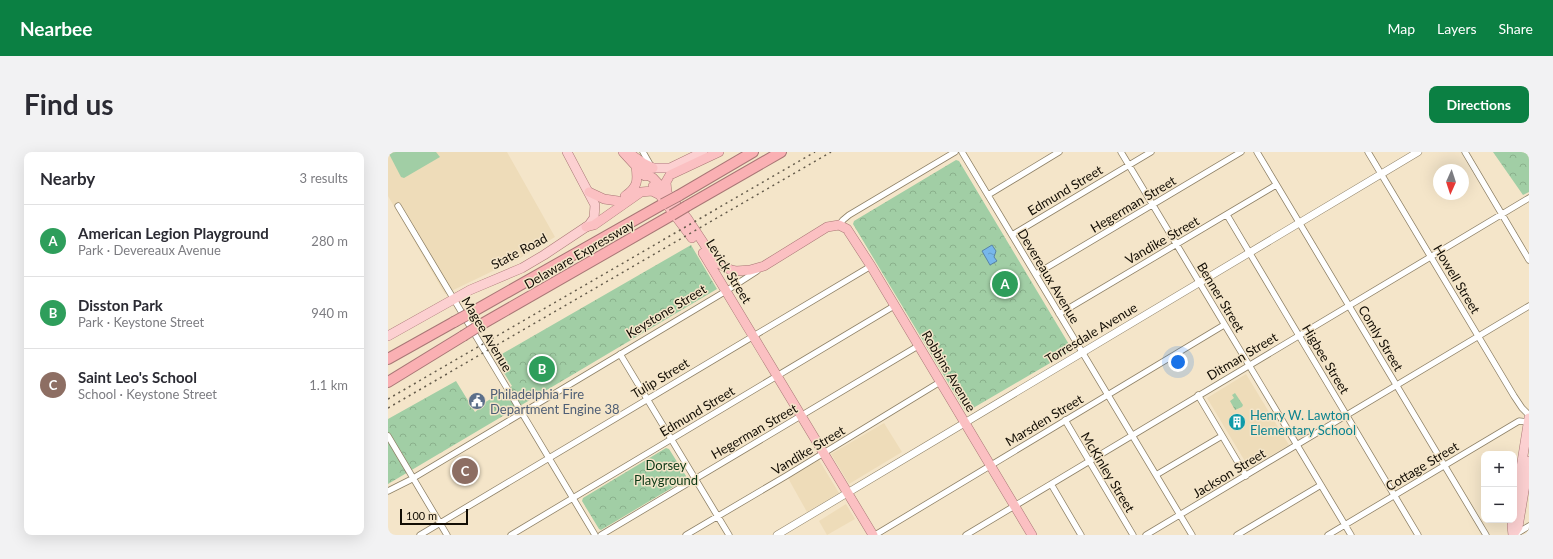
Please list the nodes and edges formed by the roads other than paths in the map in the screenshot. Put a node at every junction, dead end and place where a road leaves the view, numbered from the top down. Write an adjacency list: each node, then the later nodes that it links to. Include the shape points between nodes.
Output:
1 (567, 152): 24 (main road)
2 (623, 152): 21 (highway, Levick Street)
3 (628, 152): 20 (highway)
4 (643, 152): 20 (street)
5 (703, 152): 20 (main road, via 673,167)
6 (719, 152): 26 (highway, via 670,175 666,182)
7 (753, 152): 26 (highway, Delaware Expressway, bridge, via 678,196)
8 (781, 152): 55 (highway, Delaware Expressway, bridge)
9 (956, 152): 35 (street, Keystone Street, via 849,215)
10 (962, 152): 25 (street, Devereaux Avenue)
11 (1059, 152): 25 (street)
12 (1121, 152): 19 (street, Benner Street)
13 (1151, 152): 19 (street, Edmund Street)
14 (1241, 152): 29 (street, Hegerman Street)
15 (1257, 152): 23 (street, Comly Street)
16 (1368, 152): 22 (street, Howell Street)
17 (1418, 152): 22 (street, Torresdale Avenue)
18 (1464, 152): 31 (street)
19 (1129, 165): 29 (street, Benner Street); 37 (street, Edmund Street)
20 (653, 168)
21 (639, 169): 26 (highway, Levick Street); 28 (highway, via 635,186)
22 (1381, 174): 34 (street, Torresdale Avenue); 40 (street, Howell Street)
23 (1276, 185): 32 (street, Vandike Street); 34 (street, Comly Street)
24 (590, 192): 28 (highway, via 604,199); 33 (main road, via 595,205)
25 (988, 195): 37 (street, Devereaux Avenue)
26 (664, 198): 36 (highway, via 652,191 641,192 594,225); 42 (highway, Levick Street, via 687,218 716,262 736,271); 46 (highway, Levick Street); 61 (highway, Delaware Expressway, bridge)
27 (1529, 198): 31 (street, Ditman Street)
28 (618, 201): 33 (highway)
29 (1153, 205): 38 (street, Benner Street); 44 (street, Hegerman Street)
30 (398, 206): 47 (street, Magee Avenue)
31 (1502, 214): 40 (street, Ditman Street); 41 (street)
32 (1227, 215): 38 (street, Vandike Street); 39 (street, Higbee Street)
33 (594, 218): 36 (main road, State Road)
34 (1299, 223): 39 (street, Torresdale Avenue); 48 (street, Comly Street)
35 (839, 225): 42 (highway, Keystone Street, via 827,227); 43 (highway, Robbins Avenue, via 847,229)
36 (586, 227): 47 (main road, State Road, via 527,265)
37 (1012, 235): 44 (street, Devereaux Avenue)
38 (1176, 244): 45 (street, Benner Street); 51 (street, Vandike Street)
39 (1249, 253): 45 (street, Torresdale Avenue); 53 (street, Higbee Street)
40 (1430, 256): 48 (street, Ditman Street); 57 (street, Howell Street)
41 (1529, 260)
42 (764, 266): 46 (street, Keystone Street)
43 (871, 266): 49 (highway, Robbins Avenue); 56 (street, Tulip Street)
44 (1036, 274): 51 (street, Devereaux Avenue)
45 (1199, 282): 52 (street, Benner Street); 59 (street, Torresdale Avenue)
46 (726, 291): 56 (highway, Levick Street); 60 (street, Keystone Street)
47 (454, 299): 54 (main road, State Road); 71 (street, Magee Avenue)
48 (1349, 305): 53 (street, Ditman Street); 67 (street, Comly Street)
49 (894, 306): 58 (highway, Robbins Avenue); 63 (street, Edmund Street)
50 (1529, 306): 57 (street, Jackson Street)
51 (1059, 314): 59 (street, Devereaux Avenue)
52 (1224, 325): 62 (street, Benner Street); 68 (street, Marsden Street)
53 (1299, 335): 62 (street, Ditman Street); 72 (street, Higbee Street)
54 (388, 336)
55 (463, 336): 64 (highway, Delaware Expressway); 65 (highway)
56 (753, 336): 63 (highway, Levick Street); 70 (street, Tulip Street)
57 (1478, 337): 67 (street, Jackson Street); 73 (street, Howell Street, via 1522,408)
58 (918, 346): 66 (highway, Robbins Avenue); 74 (street, Hegerman Street)
59 (1082, 352): 68 (street, Devereaux Avenue); 77 (street, Torresdale Avenue)
60 (620, 354): 70 (street); 71 (street, Keystone Street)
61 (388, 359)
62 (1249, 365): 69 (street, Ditman Street); 83 (street, Benner Street)
63 (778, 376): 74 (highway, Levick Street); 82 (street, Edmund Street)
64 (388, 377)
65 (388, 382)
66 (940, 382): 77 (highway, Robbins Avenue); 84 (street, Vandike Street)
67 (1397, 385): 72 (street, Jackson Street); 89 (street, Comly Street)
68 (1108, 395): 76 (street, Marsden Street); 79 (street, Devereaux Avenue)
69 (1198, 395): 79 (street, Ditman Street); 81 (street)
70 (647, 399): 82 (street); 85 (street, Tulip Street)
71 (521, 412): 85 (street, Magee Avenue); 92 (street, Keystone Street)
72 (1347, 415): 83 (street, Jackson Street); 99 (street, Higbee Street)
73 (1529, 415)
74 (802, 416): 84 (highway, Levick Street); 93 (street, Hegerman Street)
75 (1529, 418): 78 (main road)
76 (1065, 420): 86 (street, McKinley Street); 88 (street, Marsden Street)
77 (964, 422): 88 (highway, Robbins Avenue); 97 (street, Torresdale Avenue)
78 (1528, 422): 89 (street, Cottage Street, via 1520,421); 98 (main road)
79 (1132, 435): 86 (street, Ditman Street); 90 (street, Devereaux Avenue)
80 (388, 436): 92 (street)
81 (1222, 436): 90 (street); 91 (street)
82 (671, 439): 93 (street); 100 (street, Edmund Street)
83 (1296, 445): 91 (street, Jackson Street); 95 (street, Benner Street)
84 (824, 453): 97 (highway, Levick Street); 103 (street, Vandike Street)
85 (549, 458): 100 (street, Magee Avenue); 104 (street, Tulip Street)
86 (1089, 461): 94 (street, Ditman Street); 120 (street, McKinley Street)
87 (1529, 461): 128 (main road, via 1518,527)
88 (990, 465): 101 (highway, Robbins Avenue); 116 (street, Marsden Street)
89 (1444, 465): 99 (street, Cottage Street); 127 (street, Comly Street)
90 (1156, 475): 102 (street, Devereaux Avenue)
91 (1246, 476): 102 (street, Jackson Street)
92 (413, 478): 96 (street, Keystone Street); 104 (street)
93 (695, 479): 103 (street); 112 (street, Hegerman Street)
94 (1051, 484): 101 (street, Ditman Street); 119 (street)
95 (1321, 485): 106 (street, Benner Street); 123 (street)
96 (388, 491)
97 (847, 493): 115 (street, Torresdale Avenue); 116 (highway, Levick Street)
98 (1517, 493)
99 (1395, 495): 106 (street, Cottage Street); 126 (street, Higbee Street)
100 (573, 498): 110 (street, Edmund Street); 111 (street, Magee Avenue)
101 (1015, 506): 117 (street, Ditman Street); 118 (highway, Robbins Avenue)
102 (1180, 515): 121 (street, Jackson Street); 122 (street, Devereaux Avenue)
103 (718, 516): 113 (street, Vandike Street); 114 (street)
104 (440, 523): 108 (street, Tulip Street); 109 (street)
105 (1513, 523): 128 (main road)
106 (1345, 525): 124 (street, Cottage Street); 125 (street, Benner Street)
107 (1529, 526): 128 (street)
108 (420, 535)
109 (447, 535)
110 (512, 535)
111 (595, 535)
112 (601, 535)
113 (686, 535)
114 (729, 535)
115 (777, 535)
116 (874, 535)
117 (966, 535)
118 (1032, 535)
119 (1082, 535)
120 (1133, 535)
121 (1146, 535)
122 (1192, 535)
123 (1237, 535)
124 (1328, 535)
125 (1351, 535)
126 (1418, 535)
127 (1486, 535)
128 (1514, 535)

